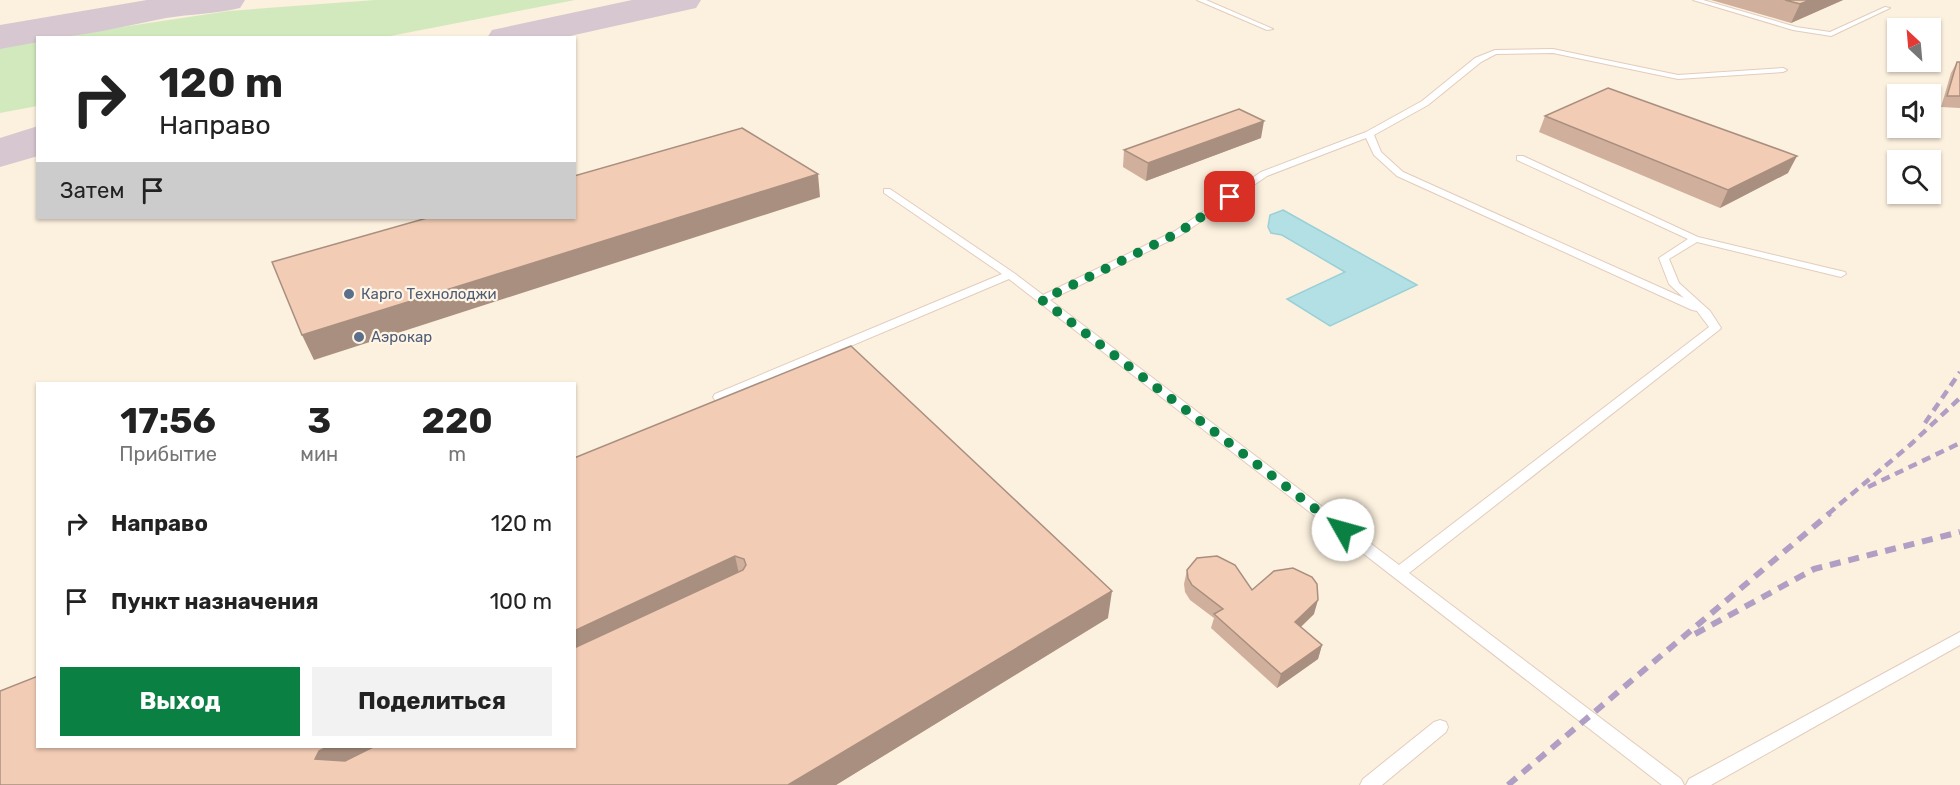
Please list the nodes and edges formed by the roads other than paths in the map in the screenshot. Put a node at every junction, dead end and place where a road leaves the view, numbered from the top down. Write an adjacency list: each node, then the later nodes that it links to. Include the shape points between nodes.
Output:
1 (1200, 0): 4 (lane)
2 (1696, 0): 3 (lane, via 1831,34)
3 (1887, 8)
4 (1269, 29)
5 (1783, 70): 6 (lane, via 1678,77 1553,51 1495,52 1478,60 1425,103)
6 (1369, 134): 12 (lane, via 1264,174 1178,233); 13 (lane, via 1377,153 1400,174)
7 (1520, 158): 9 (lane)
8 (887, 191): 11 (lane)
9 (1695, 239): 10 (lane); 13 (lane, via 1664,258 1674,284)
10 (1840, 274)
11 (1010, 275): 12 (lane); 14 (lane)
12 (1042, 300): 15 (lane)
13 (1706, 313): 15 (lane, via 1714,328)
14 (719, 397)
15 (1399, 573): 19 (lane)
16 (1960, 638): 20 (lane)
17 (1440, 727): 18 (lane)
18 (1369, 785)
19 (1675, 785)
20 (1695, 785)

